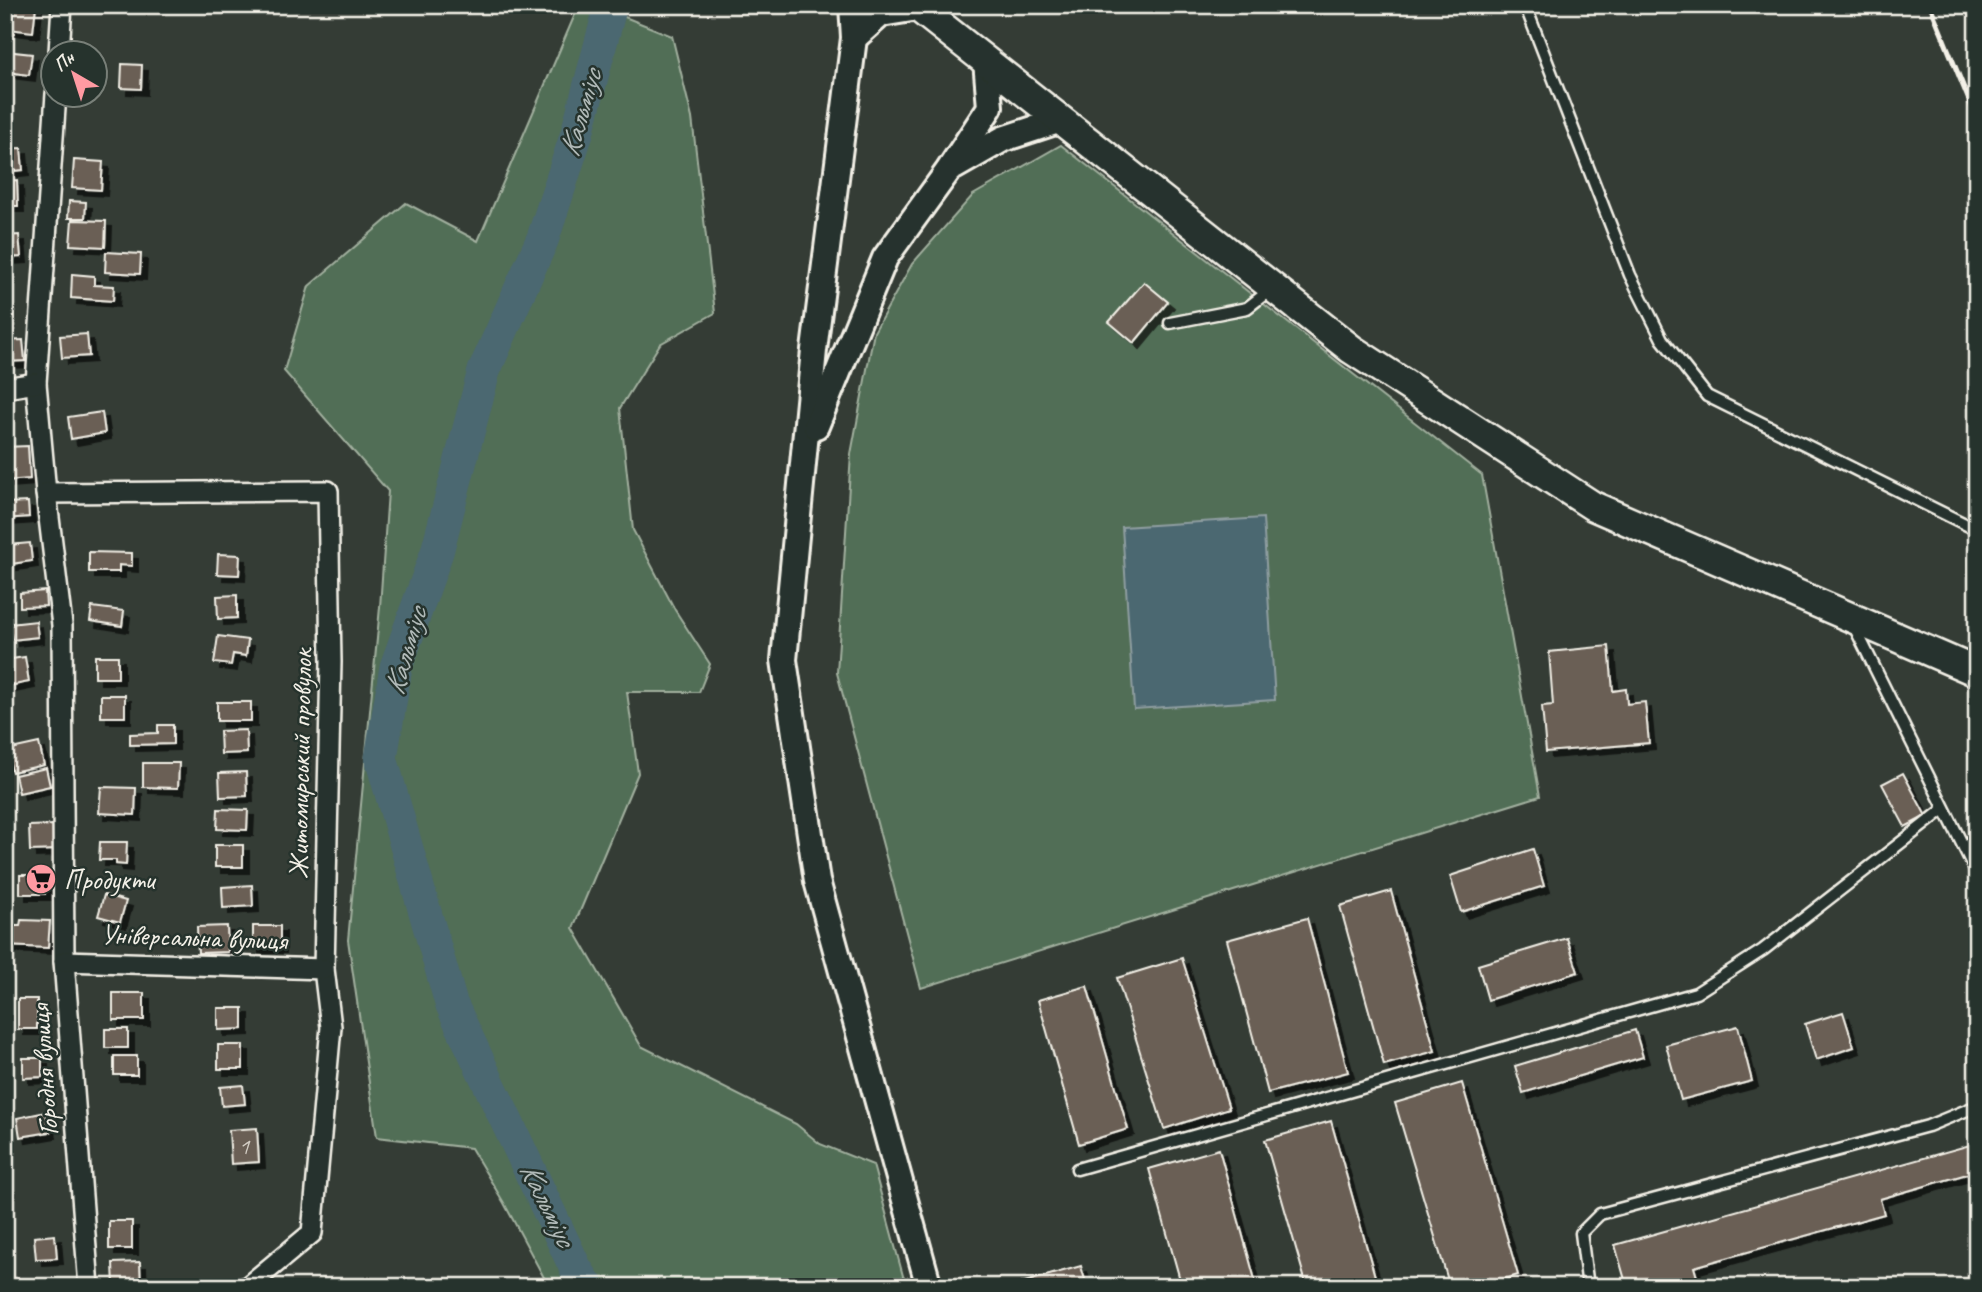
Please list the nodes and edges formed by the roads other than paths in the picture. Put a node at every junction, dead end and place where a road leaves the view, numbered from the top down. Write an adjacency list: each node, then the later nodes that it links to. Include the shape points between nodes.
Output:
1 (62, 5): 5 (street)
2 (852, 5): 6 (street)
3 (1525, 5): 17 (lane, via 1630,275 1662,339 1707,396)
4 (917, 6): 6 (street, via 881,14); 7 (main road)
5 (60, 38)
6 (854, 38): 15 (street, via 814,350)
7 (986, 61): 9 (main road); 10 (street, via 990,107)
8 (55, 108): 13 (street, Городня вулиця)
9 (1060, 120): 10 (street, via 1003,139); 11 (main road)
10 (948, 171): 15 (street, via 885,258)
11 (1273, 288): 12 (lane, via 1247,309); 18 (main road, via 1351,349 1593,506)
12 (1170, 323)
13 (36, 383): 14 (street); 16 (street, Городня вулиця)
14 (5, 388)
15 (806, 450): 28 (street, via 786,674 817,881)
16 (46, 494): 22 (street, Городня вулиця, via 62,625); 23 (street, Житомирський провулок, via 328,491 331,662)
17 (1977, 530)
18 (1850, 617): 19 (main road); 20 (lane)
19 (1977, 672)
20 (1944, 809): 21 (lane); 25 (lane, via 1763,950 1696,993)
21 (1977, 874)
22 (64, 961): 23 (street, Універсальна вулиця); 26 (street, Городня вулиця)
23 (324, 969): 27 (street, Житомирський провулок, via 331,1027 312,1233)
24 (1977, 1107): 29 (lane, via 1928,1126 1600,1214 1581,1233)
25 (1077, 1169)
26 (89, 1287)
27 (247, 1287)
28 (929, 1287)
29 (1588, 1287)

